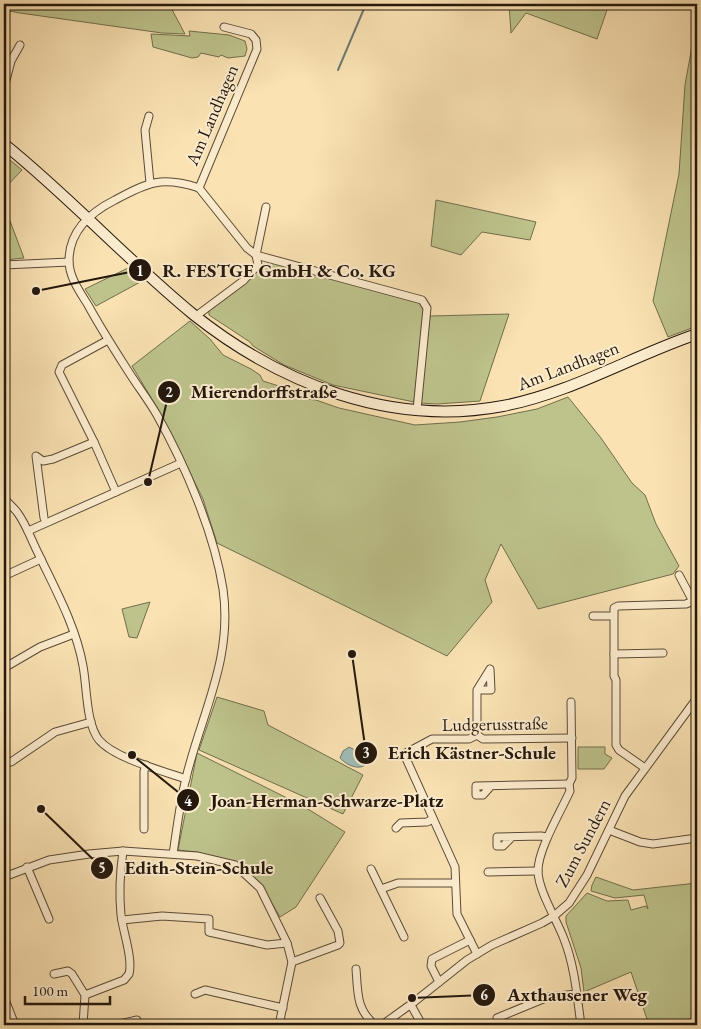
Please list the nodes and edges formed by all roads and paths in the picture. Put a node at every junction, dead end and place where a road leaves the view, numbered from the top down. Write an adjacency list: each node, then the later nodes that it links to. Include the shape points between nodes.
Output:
1 (224, 27): 7 (street, Am Landhagen, via 251,34 257,49)
2 (20, 45): 3 (street, via 11,61)
3 (4, 88)
4 (149, 116): 6 (street, via 146,130)
5 (4, 144): 9 (street, Am Landhagen)
6 (150, 183): 7 (street, Am Landhagen, via 166,181); 9 (street, Am Landhagen, via 104,205)
7 (199, 188): 10 (street)
8 (266, 207): 10 (street)
9 (87, 218): 11 (street, via 74,240); 13 (street, Am Landhagen)
10 (256, 255): 13 (street, via 258,264 243,281); 16 (street, via 422,300 427,308)
11 (69, 262): 12 (street); 15 (street, via 76,285)
12 (4, 265)
13 (196, 316): 16 (street, Am Landhagen, via 290,376 367,403)
14 (697, 334): 16 (street, Am Landhagen, via 526,401 470,410)
15 (108, 340): 17 (street, via 62,365 59,372); 18 (street, via 157,414)
16 (417, 410)
17 (94, 442): 19 (street); 21 (street, via 44,461 36,456)
18 (181, 463): 19 (street); 43 (street, via 219,567 224,629 214,691)
19 (116, 492): 22 (street)
20 (4, 498): 22 (street)
21 (44, 518)
22 (28, 531): 23 (street)
23 (41, 559): 25 (street); 30 (street)
24 (679, 575): 26 (street)
25 (4, 576)
26 (693, 601): 27 (street); 29 (street, via 686,604 618,606 614,608)
27 (697, 609)
28 (593, 616): 29 (street)
29 (613, 616): 32 (street)
30 (74, 634): 33 (street, via 40,647); 37 (street, via 83,665)
31 (663, 653): 32 (street)
32 (614, 654): 42 (street, via 616,745)
33 (4, 668)
34 (477, 690): 38 (street)
35 (697, 698): 42 (street, Zum Sundern)
36 (571, 702): 39 (street)
37 (91, 722): 40 (street, via 55,732); 41 (street, via 100,742)
38 (477, 736): 39 (street, Ludgerusstraße, via 483,739); 46 (street, Ludgerusstraße, via 432,739 404,754)
39 (572, 738): 44 (street, via 572,778)
40 (4, 764)
41 (146, 765): 43 (street); 48 (street)
42 (645, 768): 49 (street, Zum Sundern, via 625,796)
43 (186, 779): 54 (street)
44 (569, 784): 45 (street); 51 (street, via 570,791)
45 (491, 786)
46 (433, 819): 47 (street, via 401,823); 60 (street, Ludgerusstraße, via 455,867)
47 (396, 828)
48 (144, 829)
49 (609, 830): 52 (street, via 653,844); 63 (street, Zum Sundern, via 580,888)
50 (512, 837): 51 (street)
51 (546, 837): 57 (street)
52 (697, 838)
53 (123, 851): 54 (street); 55 (street, via 49,860); 65 (street)
54 (173, 854): 68 (street, via 234,865 260,888)
55 (27, 867): 59 (street); 64 (street)
56 (371, 869): 61 (street)
57 (538, 871): 58 (street); 63 (street)
58 (488, 872)
59 (4, 877)
60 (455, 883): 61 (street, via 398,883); 67 (street, Ludgerusstraße, via 457,914)
61 (382, 889): 66 (street)
62 (320, 898): 70 (street, via 338,932 340,943)
63 (554, 916): 69 (street, Zum Sundern); 75 (street, via 564,940)
64 (49, 919)
65 (122, 920): 68 (street, via 162,916 209,919 209,932 267,946); 76 (street, via 130,974 124,980)
66 (404, 937)
67 (470, 940): 69 (street, Ludgerusstraße); 73 (street, via 432,959 431,966)
68 (287, 943): 70 (street)
69 (477, 954): 73 (street, Zum Sundern)
70 (292, 962): 80 (street)
71 (356, 970): 87 (street, via 360,1006 367,1019)
72 (54, 974): 76 (street, via 68,971)
73 (439, 982): 78 (street, Zum Sundern)
74 (195, 994): 80 (street, via 205,990)
75 (577, 994): 81 (street, via 548,997); 90 (street)
76 (85, 995): 83 (street)
77 (4, 997): 79 (street)
78 (410, 1005): 88 (street, Zum Sundern); 89 (street)
79 (6, 1007): 82 (street)
80 (283, 1008): 86 (street)
81 (497, 1018)
82 (15, 1025)
83 (82, 1025)
84 (115, 1025): 85 (street, via 137,1020)
85 (139, 1025)
86 (279, 1025)
87 (375, 1025)
88 (382, 1025)
89 (422, 1025)
90 (581, 1025)

